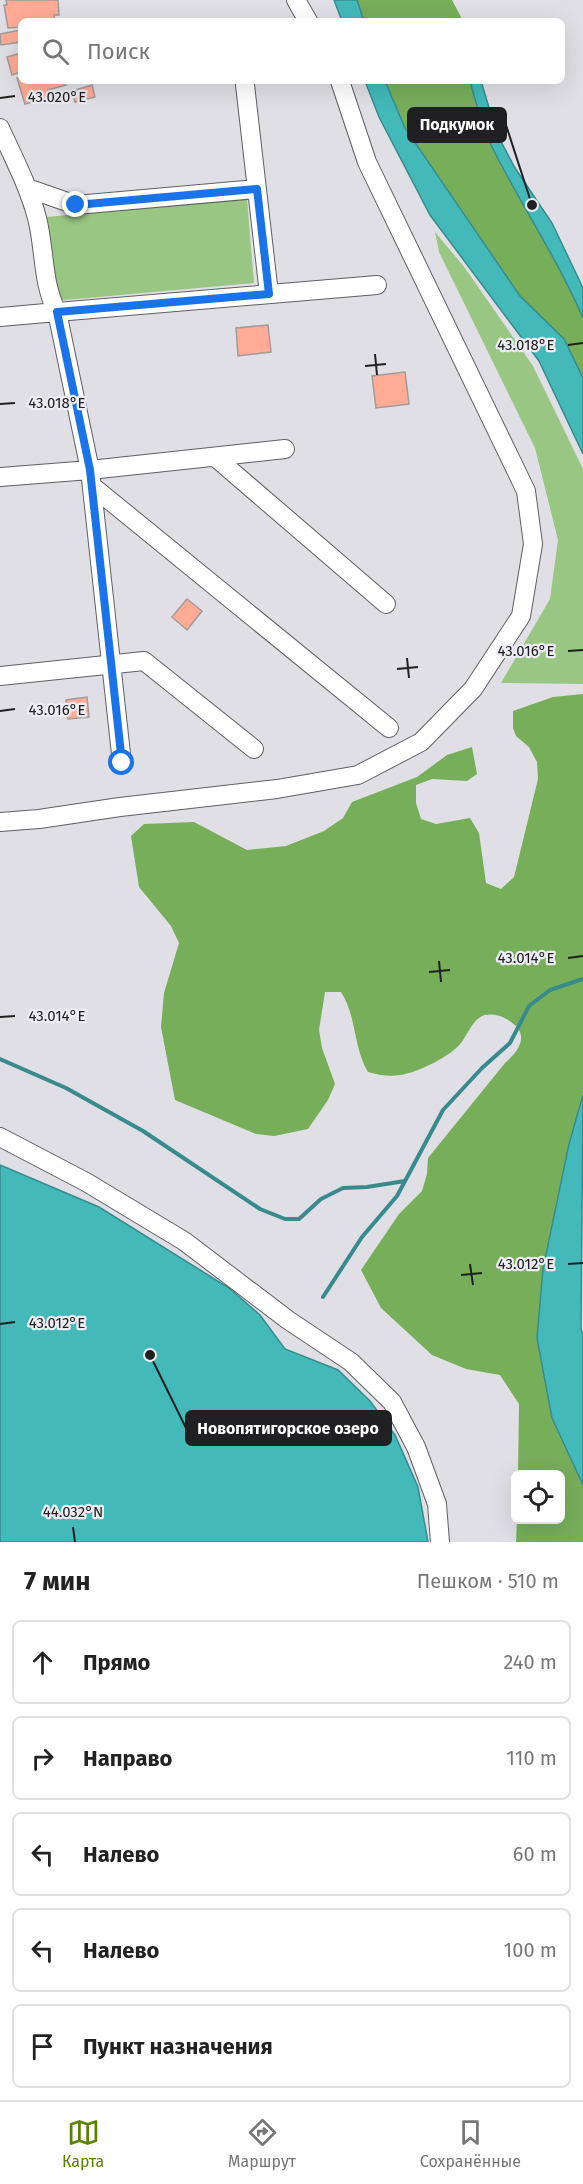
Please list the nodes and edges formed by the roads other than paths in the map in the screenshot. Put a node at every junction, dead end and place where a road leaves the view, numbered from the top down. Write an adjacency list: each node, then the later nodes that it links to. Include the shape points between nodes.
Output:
1 (297, 0): 2 (street)
2 (306, 18)
3 (341, 84): 22 (street, via 367,162 526,491 533,544 522,616 474,689 421,742 358,775 277,789)
4 (245, 85): 6 (street)
5 (0, 128): 10 (street, via 37,217 50,296)
6 (257, 189): 7 (street, via 76,205); 9 (street)
7 (33, 190)
8 (377, 285): 9 (street)
9 (269, 294): 10 (street)
10 (57, 312): 11 (street); 15 (street)
11 (0, 317)
12 (285, 449): 13 (street)
13 (215, 457): 15 (street); 16 (street)
14 (0, 477): 15 (street)
15 (91, 478): 17 (street); 19 (street)
16 (386, 604)
17 (111, 664): 18 (street); 20 (street, via 144,661); 21 (street)
18 (0, 676)
19 (389, 728)
20 (255, 749)
21 (122, 763)
22 (0, 822)
23 (0, 1137): 24 (street, via 86,1182 184,1241 351,1362 392,1402 416,1448 437,1504)
24 (440, 1542)

